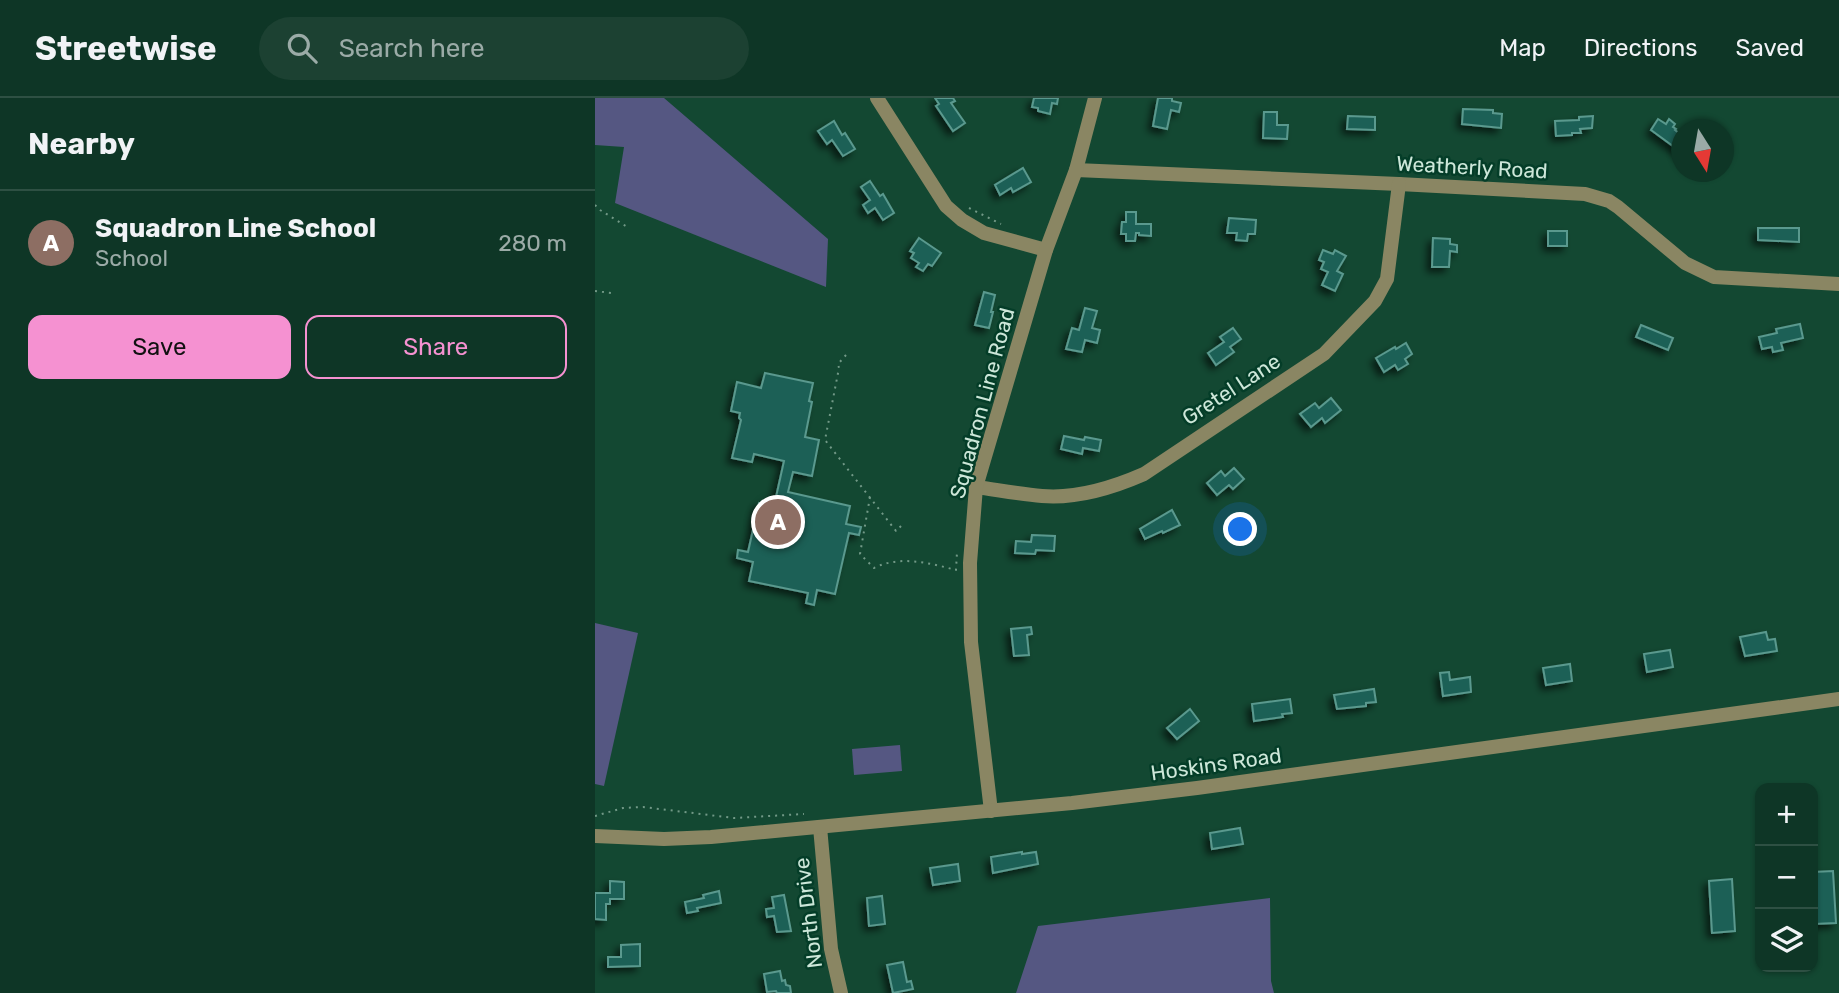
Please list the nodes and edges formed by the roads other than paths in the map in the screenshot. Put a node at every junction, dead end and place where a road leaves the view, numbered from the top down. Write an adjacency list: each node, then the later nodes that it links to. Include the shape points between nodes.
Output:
1 (877, 98): 5 (street, via 946,206 984,233)
2 (1095, 98): 3 (street, Squadron Line Road)
3 (1076, 170): 4 (street, Weatherly Road); 5 (street, Squadron Line Road)
4 (1399, 184): 6 (street, Weatherly Road, via 1585,194 1609,201 1685,264 1705,274); 7 (street, Gretel Lane, via 1387,279 1375,301 1324,354 1123,484 1083,494 1045,496)
5 (1046, 250): 7 (street, Squadron Line Road)
6 (1839, 284)
7 (977, 487): 9 (street, Squadron Line Road, via 970,563 971,642)
8 (1839, 699): 9 (street, Hoskins Road, via 1197,788)
9 (991, 811): 10 (street, Hoskins Road)
10 (820, 827): 11 (street, Hoskins Road, via 664,839); 12 (street, North Drive, via 831,949)
11 (595, 836)
12 (841, 993)

